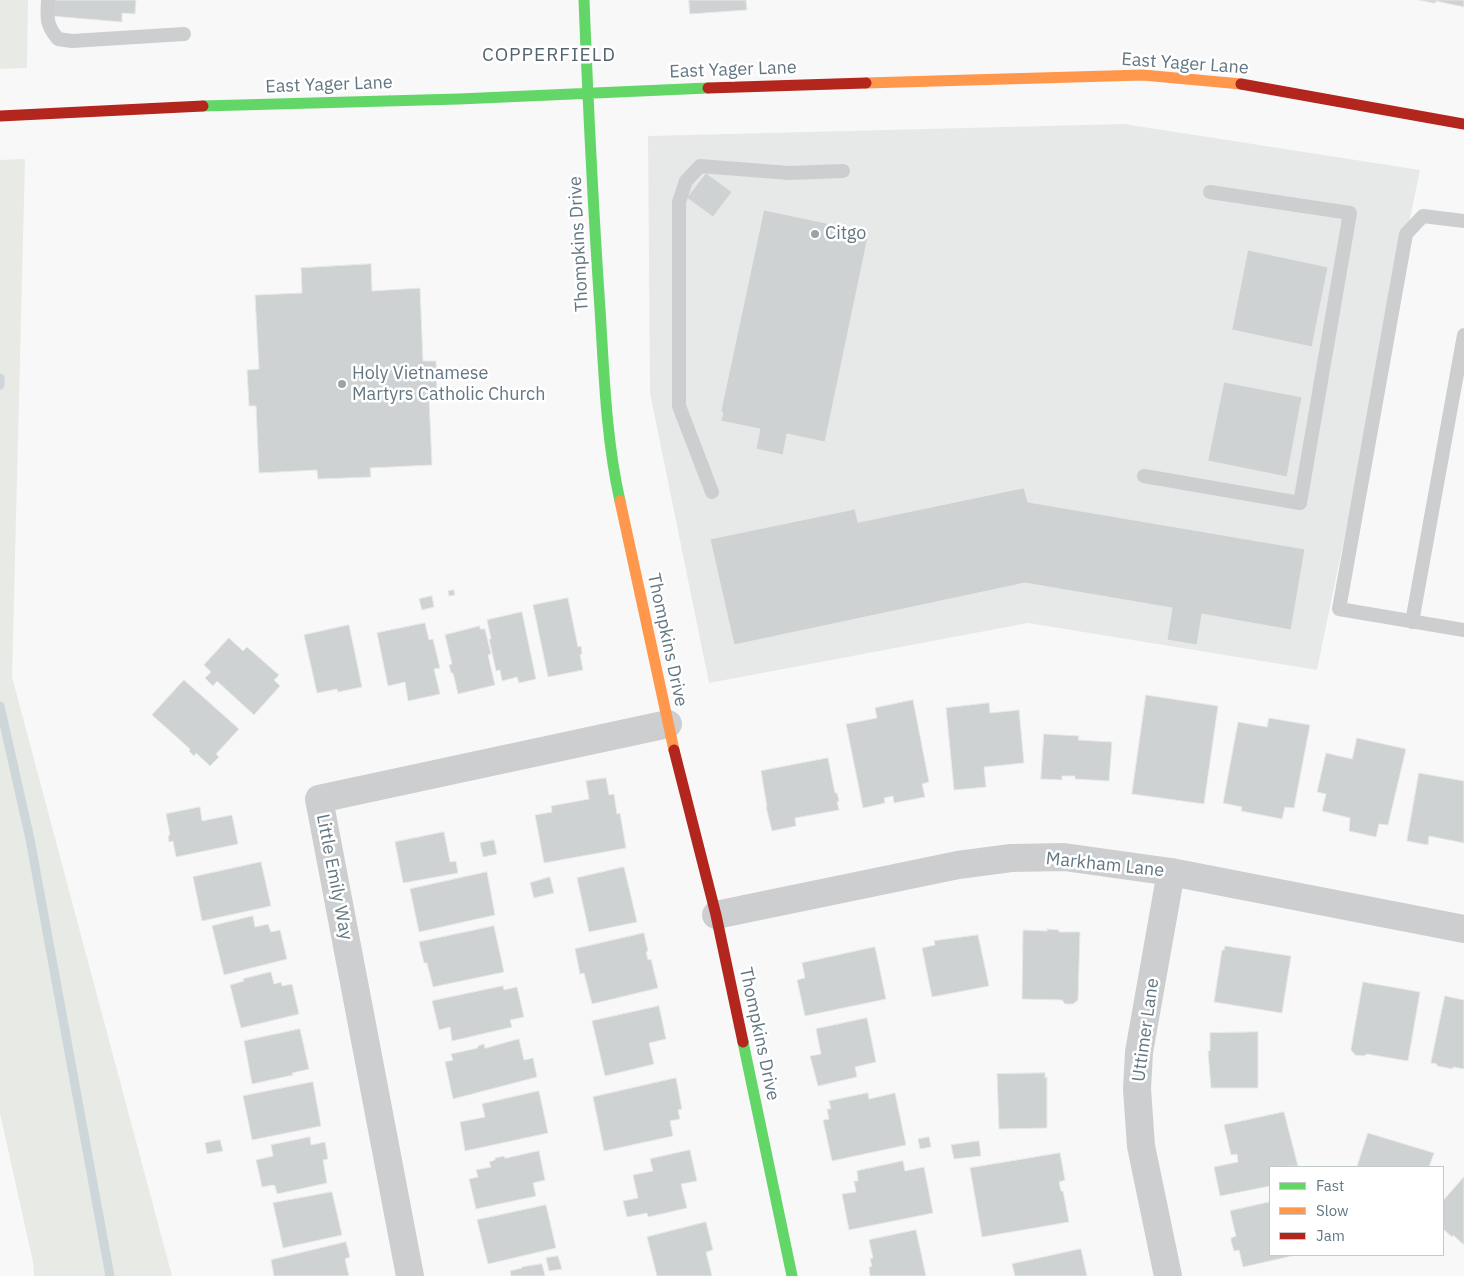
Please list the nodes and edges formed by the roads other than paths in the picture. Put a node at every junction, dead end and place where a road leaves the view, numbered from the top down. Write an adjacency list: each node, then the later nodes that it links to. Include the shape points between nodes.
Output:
1 (48, 0): 3 (lane, via 50,30 58,39 72,41)
2 (584, 0): 4 (street, Thompkins Drive)
3 (184, 34)
4 (588, 92): 5 (street, East Yager Lane, via 459,100 180,107); 6 (street, East Yager Lane, via 1143,76 1233,83); 15 (street, Thompkins Drive, via 613,471)
5 (0, 116)
6 (1464, 124)
7 (843, 171): 12 (lane, via 789,173 700,166 686,181 679,202 679,406)
8 (1210, 192): 11 (lane, via 1350,212 1300,503)
9 (1464, 221): 13 (lane, via 1422,216 1406,234 1339,610)
10 (1464, 335): 13 (lane)
11 (1144, 476)
12 (712, 492)
13 (1412, 622): 14 (lane)
14 (1464, 630)
15 (668, 724): 17 (street, Thompkins Drive); 19 (street, Little Emily Way, via 319,799)
16 (1171, 872): 17 (street, Markham Lane, via 1064,858 1012,858 958,865); 18 (street, Markham Lane); 21 (street, Uttimer Lane, via 1139,1052 1137,1089 1141,1146)
17 (716, 915): 20 (street, Thompkins Drive)
18 (1464, 930)
19 (410, 1276)
20 (792, 1276)
21 (1168, 1276)

